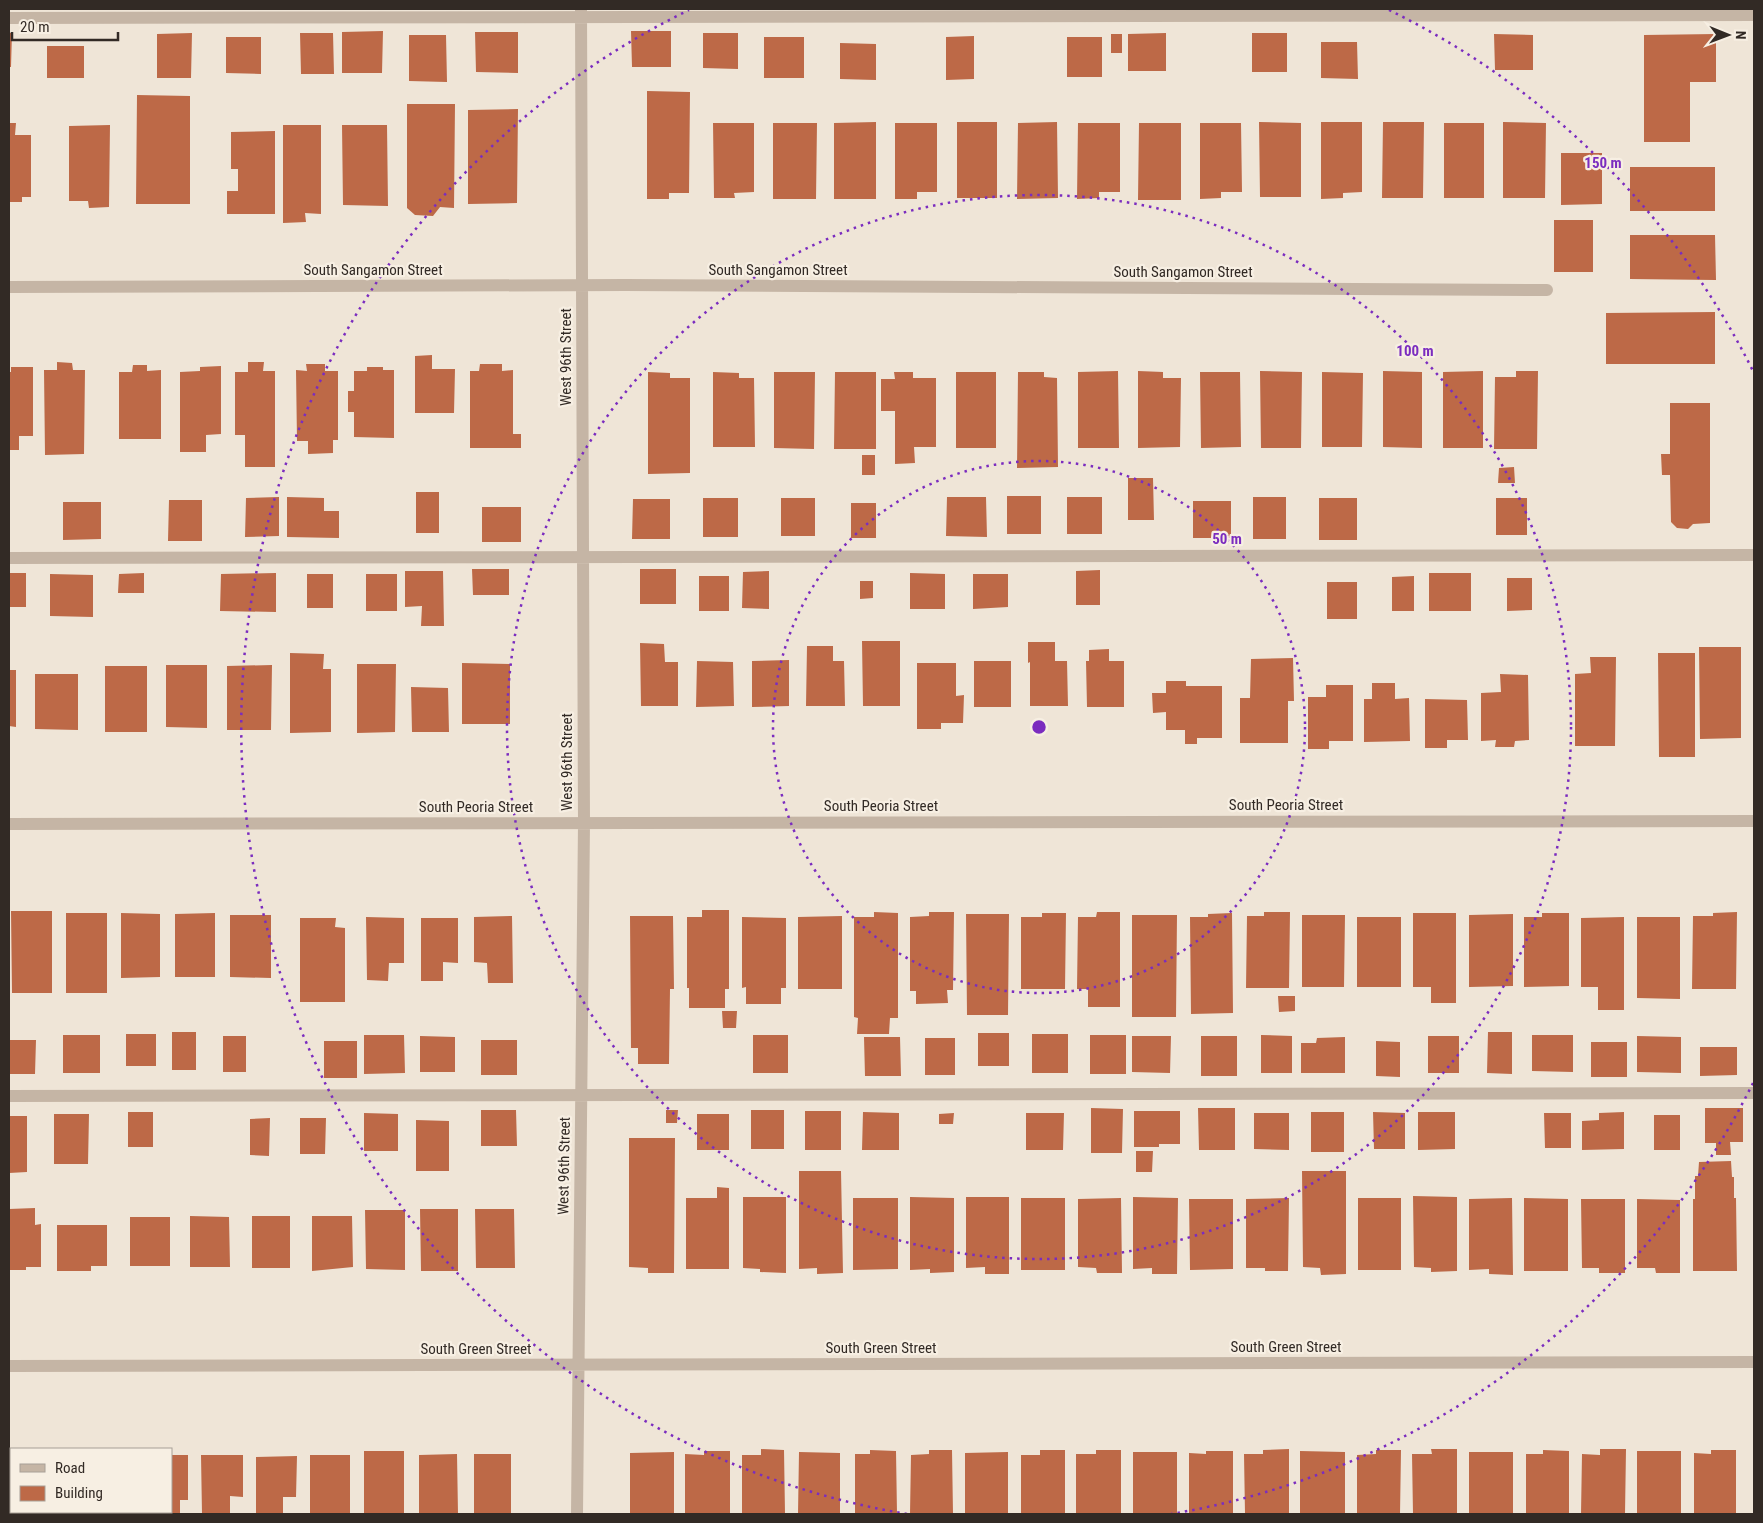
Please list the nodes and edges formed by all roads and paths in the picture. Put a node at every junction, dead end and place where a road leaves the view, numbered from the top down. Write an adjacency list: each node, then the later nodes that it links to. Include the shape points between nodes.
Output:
1 (581, 13): 2 (street); 3 (street); 5 (street, West 96th Street)
2 (1754, 15)
3 (9, 18)
4 (9, 286): 5 (street, South Sangamon Street)
5 (582, 286): 6 (street, South Sangamon Street); 9 (street, West 96th Street)
6 (1547, 290)
7 (1754, 555): 9 (street)
8 (9, 558): 9 (street)
9 (583, 558): 11 (street, West 96th Street)
10 (1754, 821): 11 (street, South Peoria Street)
11 (584, 823): 12 (street, South Peoria Street); 14 (street, West 96th Street)
12 (9, 824)
13 (1754, 1093): 14 (street)
14 (581, 1095): 15 (street); 17 (street, West 96th Street)
15 (9, 1096)
16 (1754, 1362): 17 (street, South Green Street)
17 (578, 1365): 18 (street, South Green Street); 19 (street, West 96th Street)
18 (9, 1366)
19 (577, 1514)

